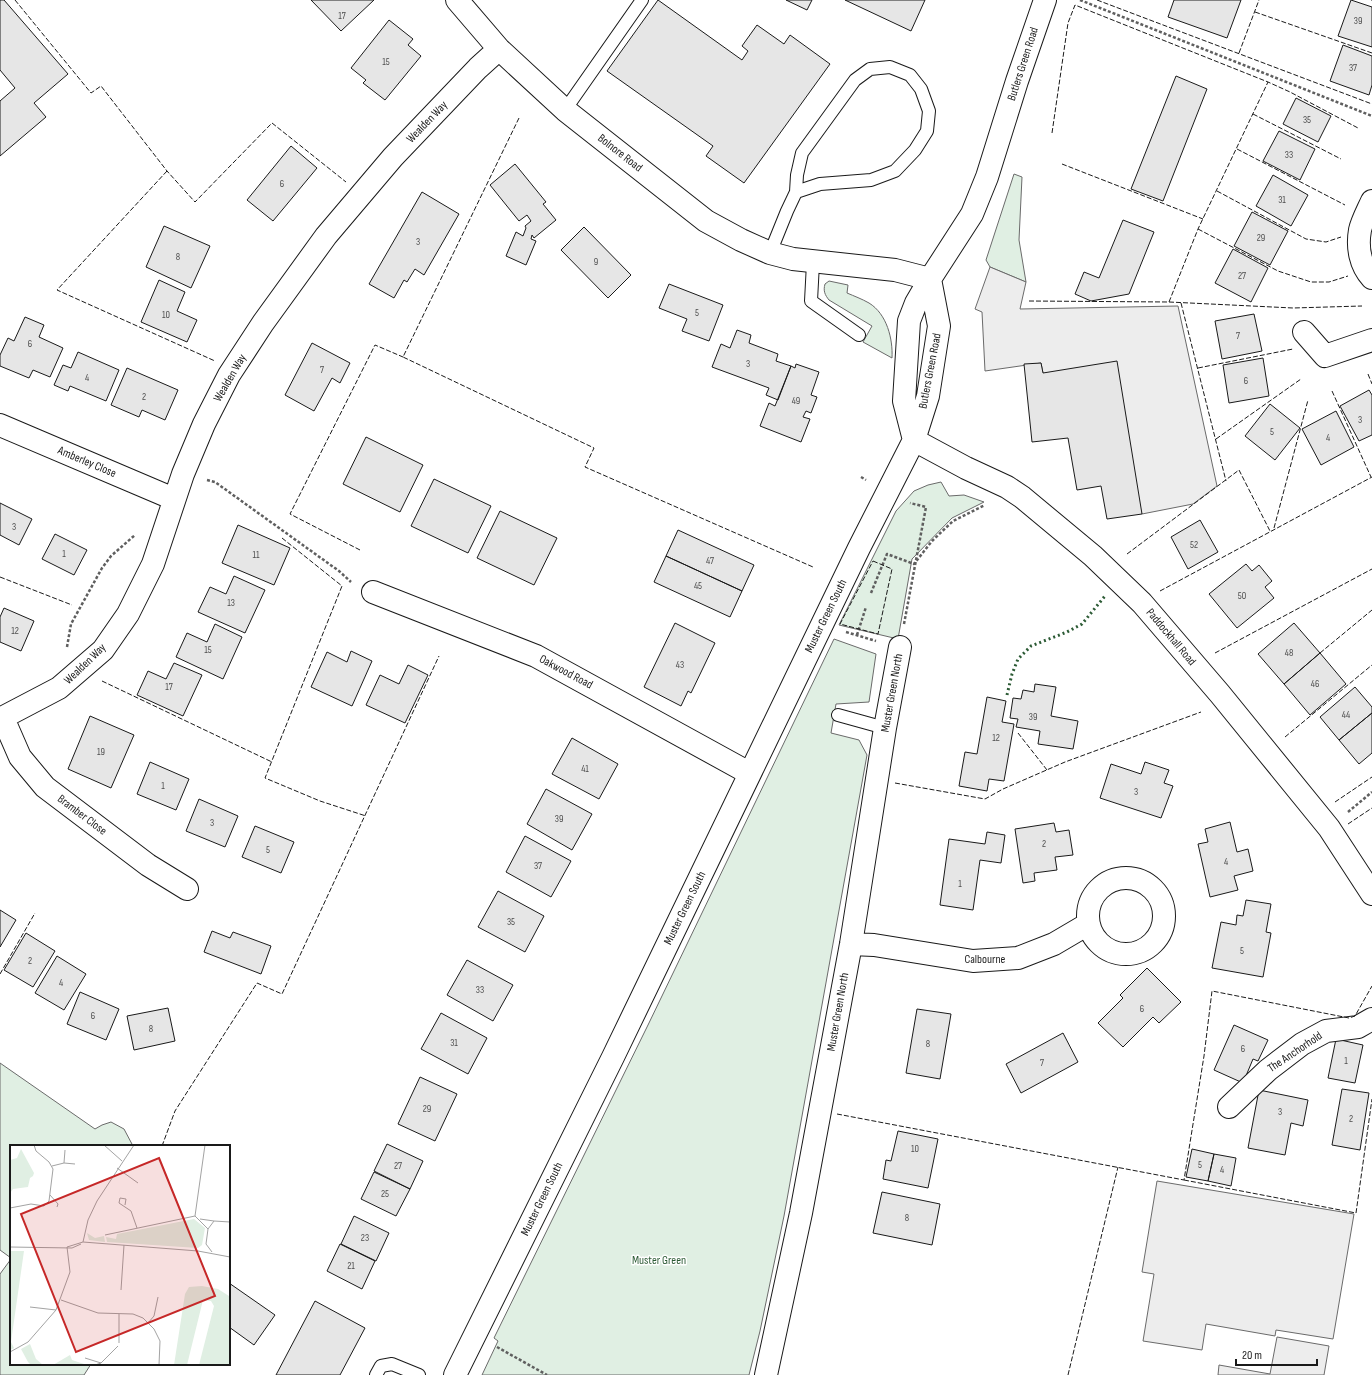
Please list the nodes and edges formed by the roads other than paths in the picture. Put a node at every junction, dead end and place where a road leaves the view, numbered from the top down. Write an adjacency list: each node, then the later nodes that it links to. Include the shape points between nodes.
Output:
1 (457, 0): 4 (street, Bolnore Road)
2 (642, 0): 5 (lane)
3 (1045, 0): 11 (street, Butlers Green Road, via 987,177 972,214)
4 (499, 49): 5 (street, Bolnore Road); 17 (street, Wealden Way, via 394,157 326,236 263,323 229,375 204,424)
5 (565, 110): 8 (street, Bolnore Road, via 706,221)
6 (796, 192): 6 (lane, via 802,154 855,80 870,69 890,67 910,75 921,89 929,111 927,131 916,150 895,171 871,180 820,184); 8 (lane)
7 (1372, 201): 10 (street, via 1360,230 1359,255)
8 (770, 253): 9 (street, Bolnore Road, via 793,260)
9 (812, 262): 11 (street, Bolnore Road, via 895,270); 13 (lane, via 811,302)
10 (1372, 278)
11 (930, 279): 16 (street, Butlers Green Road, via 939,326 928,396); 16 (street, Butlers Green Road, via 909,321 904,401)
12 (1304, 332): 14 (street, via 1325,356)
13 (859, 334)
14 (1372, 340)
15 (0, 425): 17 (street, Amberley Close)
16 (914, 440): 23 (street, Muster Green South); 25 (street, Paddockhall Road, via 1022,497 1093,556 1142,603 1329,828)
17 (174, 499): 21 (street, Wealden Way, via 153,564 128,614 102,650 59,688)
18 (373, 592): 23 (street, Oakwood Road, via 536,656)
19 (900, 647): 22 (street, Muster Green North)
20 (838, 715): 22 (lane)
21 (2, 718): 24 (street, Bramber Close, via 20,757 45,787 148,865)
22 (885, 728): 27 (street, Muster Green North)
23 (749, 773): 32 (street, Muster Green South, via 613,1057)
24 (187, 889)
25 (1372, 894)
26 (1088, 924): 27 (street, Calbourne, via 1054,944 1018,958 973,961 874,945)
27 (851, 944): 33 (street, Muster Green North, via 801,1213)
28 (1372, 1019): 29 (street, The Anchorhold, via 1358,1027 1326,1031 1302,1044 1268,1070)
29 (1229, 1107)
30 (376, 1375): 31 (lane, via 381,1366 392,1364)
31 (419, 1375)
32 (455, 1375)
33 (766, 1375)

